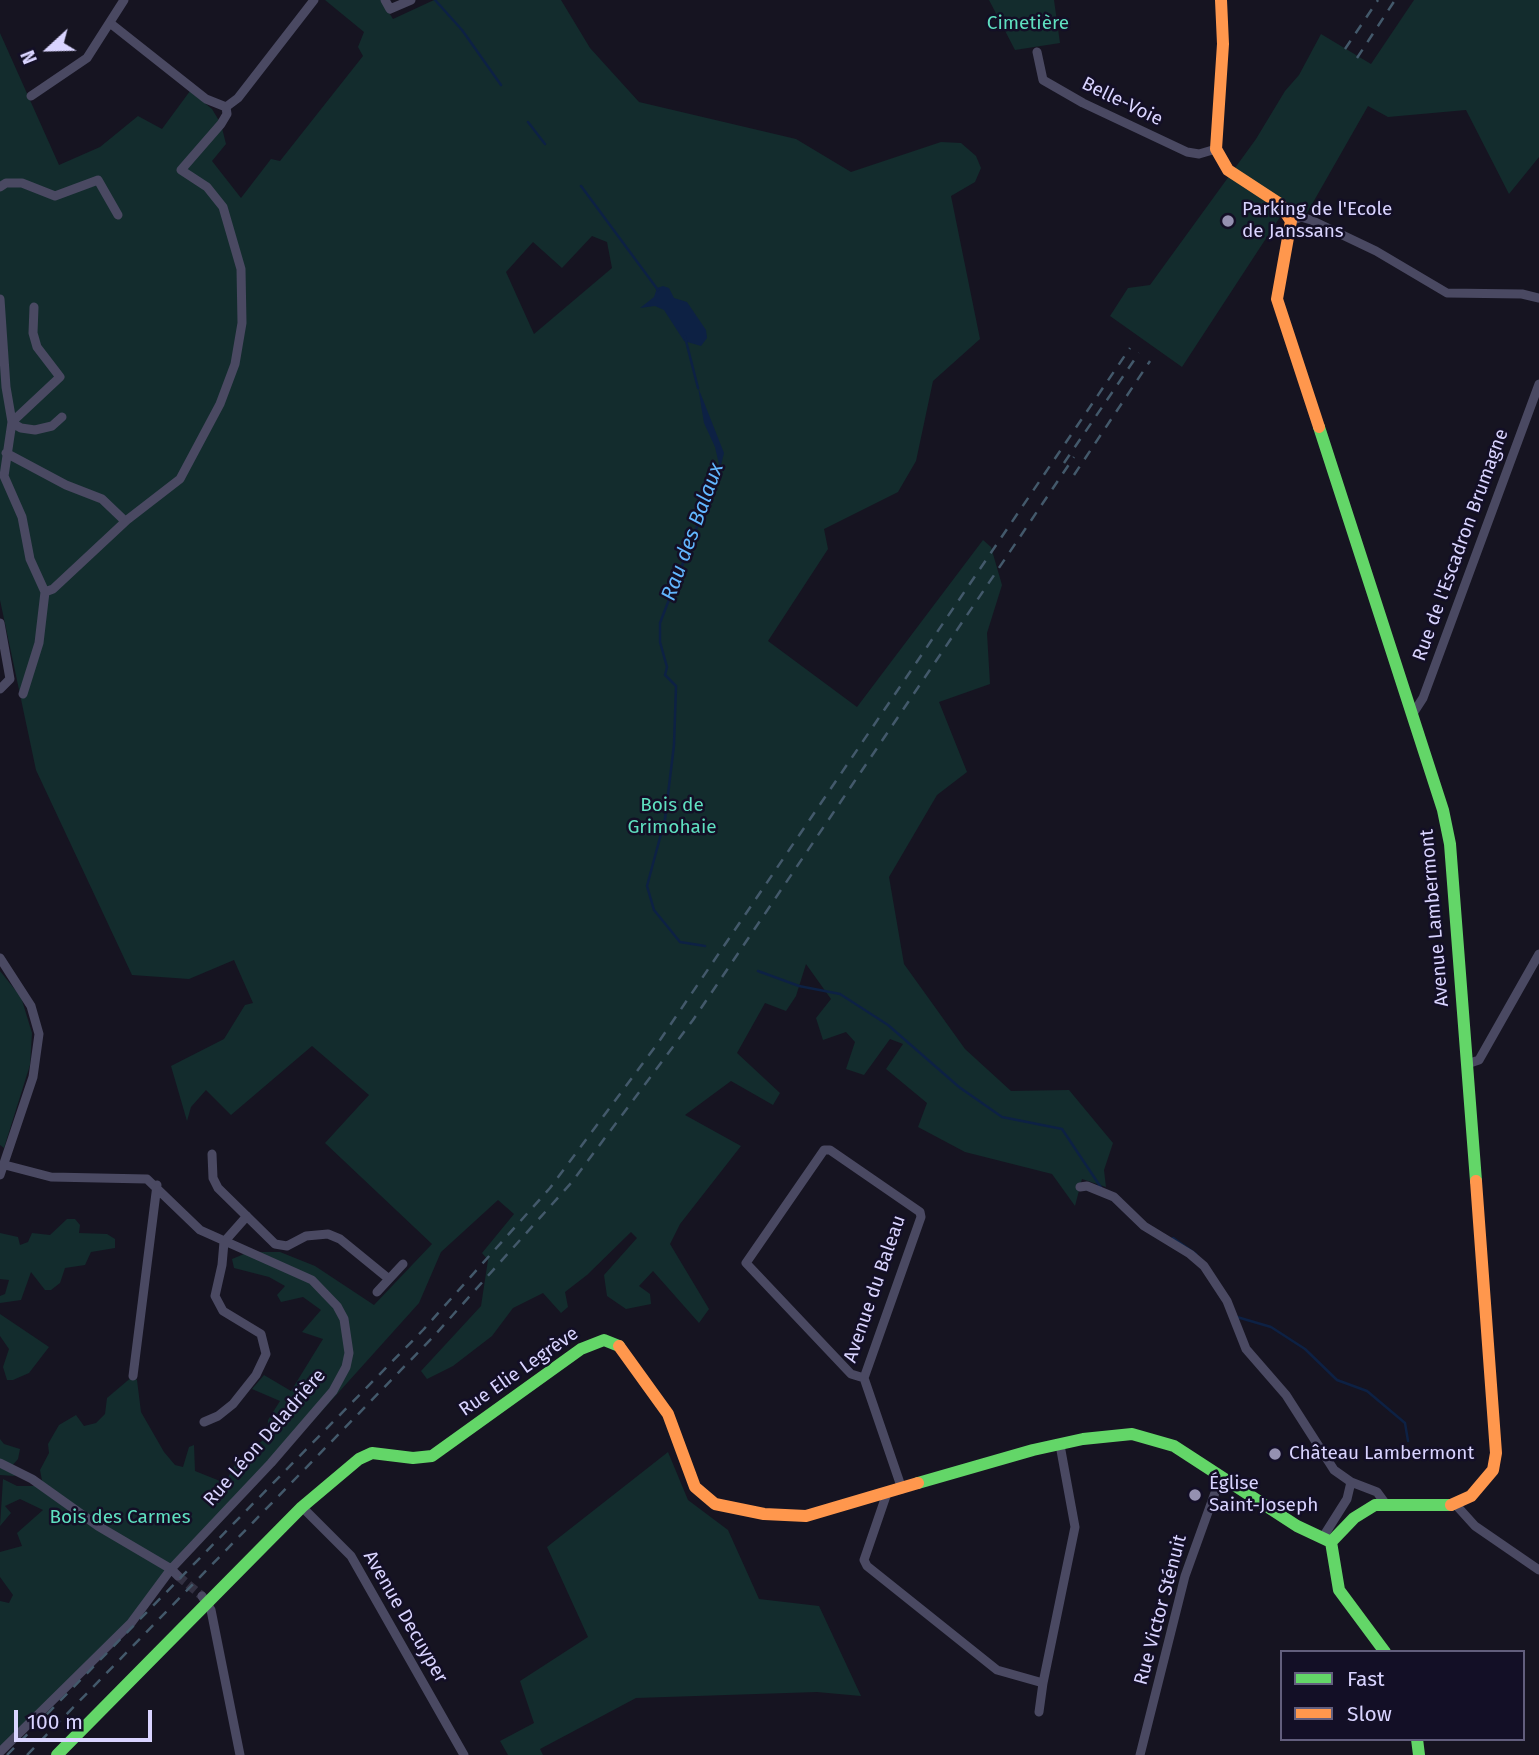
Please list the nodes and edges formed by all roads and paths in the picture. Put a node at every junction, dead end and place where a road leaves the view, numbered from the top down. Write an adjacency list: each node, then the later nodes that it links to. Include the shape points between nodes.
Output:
1 (124, 0): 6 (street)
2 (314, 0): 9 (street, via 238,98)
3 (385, 0): 4 (street, via 390,9)
4 (411, 0)
5 (1221, 0): 10 (street)
6 (110, 23): 8 (street, via 87,58); 9 (street, via 206,99)
7 (1037, 52): 10 (street, Belle-Voie, via 1043,80 1083,103 1187,152)
8 (31, 96)
9 (226, 107): 21 (street, via 222,124 181,170 218,199 237,248 242,323 235,364 205,438 180,479)
10 (1216, 149): 13 (street, via 1228,170 1280,204)
11 (0, 187): 12 (street, via 22,183 54,196 98,180)
12 (118, 215)
13 (1291, 221): 14 (street, via 1308,218 1320,223 1447,293); 26 (street, Avenue Lambermont, via 1278,299)
14 (1539, 298)
15 (0, 299): 19 (street)
16 (34, 307): 19 (street, via 37,347 60,377)
17 (1539, 384): 26 (street, Rue de l'Escadron Brumagne, via 1423,698)
18 (62, 417): 19 (street, via 52,426 35,430)
19 (12, 422): 20 (street)
20 (6, 453): 21 (street, via 102,499); 22 (street, via 6,485 24,524 30,559)
21 (125, 521): 22 (street)
22 (45, 592): 25 (street, via 39,643)
23 (0, 623): 24 (street, via 10,679)
24 (0, 689)
25 (23, 694)
26 (1412, 715): 29 (street, Avenue Lambermont, via 1450,844)
27 (1539, 954): 29 (street, via 1479,1060)
28 (0, 958): 31 (street, via 27,997 39,1034 33,1077)
29 (1467, 1064): 50 (street, Avenue Lambermont, via 1496,1454 1484,1485)
30 (212, 1154): 35 (street, via 213,1178)
31 (5, 1165): 32 (street); 33 (street, via 40,1175 143,1178)
32 (0, 1175)
33 (157, 1185): 36 (street, Rue Léon Deladrière, via 191,1223); 40 (street)
34 (1080, 1187): 46 (street, via 1114,1198 1144,1226 1204,1266 1227,1301 1247,1349 1286,1395 1334,1470)
35 (247, 1216): 36 (street); 38 (street, via 275,1244 287,1246 306,1236 328,1234 340,1239)
36 (223, 1242): 42 (street, via 216,1303 261,1334 266,1354 237,1399); 54 (street, Rue Léon Deladrière, via 295,1270 318,1285 344,1319 349,1353 332,1391)
37 (403, 1264): 38 (street)
38 (388, 1279): 39 (street)
39 (377, 1292)
40 (133, 1376)
41 (864, 1378): 41 (street, Avenue du Baleau, via 851,1374 746,1263 824,1150 917,1207 921,1217); 47 (street, Avenue du Baleau)
42 (204, 1422)
43 (1059, 1444): 45 (street, Rue Elie Legrève, via 1113,1434 1141,1435 1174,1446); 47 (street, Rue Elie Legrève); 57 (street, via 1075,1527)
44 (0, 1463): 54 (street)
45 (1221, 1476): 52 (street, Rue Elie Legrève, via 1297,1526); 65 (street, Rue Victor Sténuit, via 1185,1576)
46 (1351, 1482): 49 (street, via 1370,1488); 52 (street, via 1348,1499)
47 (902, 1489): 48 (street, Rue Elie Legrève)
48 (887, 1493): 51 (street, Rue Elie Legrève, via 806,1516 764,1514 715,1504 695,1488 668,1414 629,1357 614,1342 604,1340 580,1349 443,1450 421,1458 372,1453); 57 (street, via 865,1563 1002,1673)
49 (1385, 1503): 50 (street); 52 (street, via 1354,1518)
50 (1456, 1505): 53 (street, via 1475,1526)
51 (302, 1507): 55 (street, Rue Elie Legrève); 64 (street, Avenue Decuyper, via 351,1556)
52 (1327, 1539): 56 (street, via 1339,1590)
53 (1539, 1570)
54 (175, 1573): 60 (street, Rue Léon Deladrière)
55 (208, 1597): 59 (street); 61 (street, Rue Elie Legrève)
56 (1384, 1650)
57 (1043, 1684): 58 (street)
58 (1038, 1712)
59 (237, 1732): 62 (street); 63 (street)
60 (0, 1752)
61 (57, 1755)
62 (240, 1755)
63 (247, 1755)
64 (464, 1755)
65 (1140, 1755)

